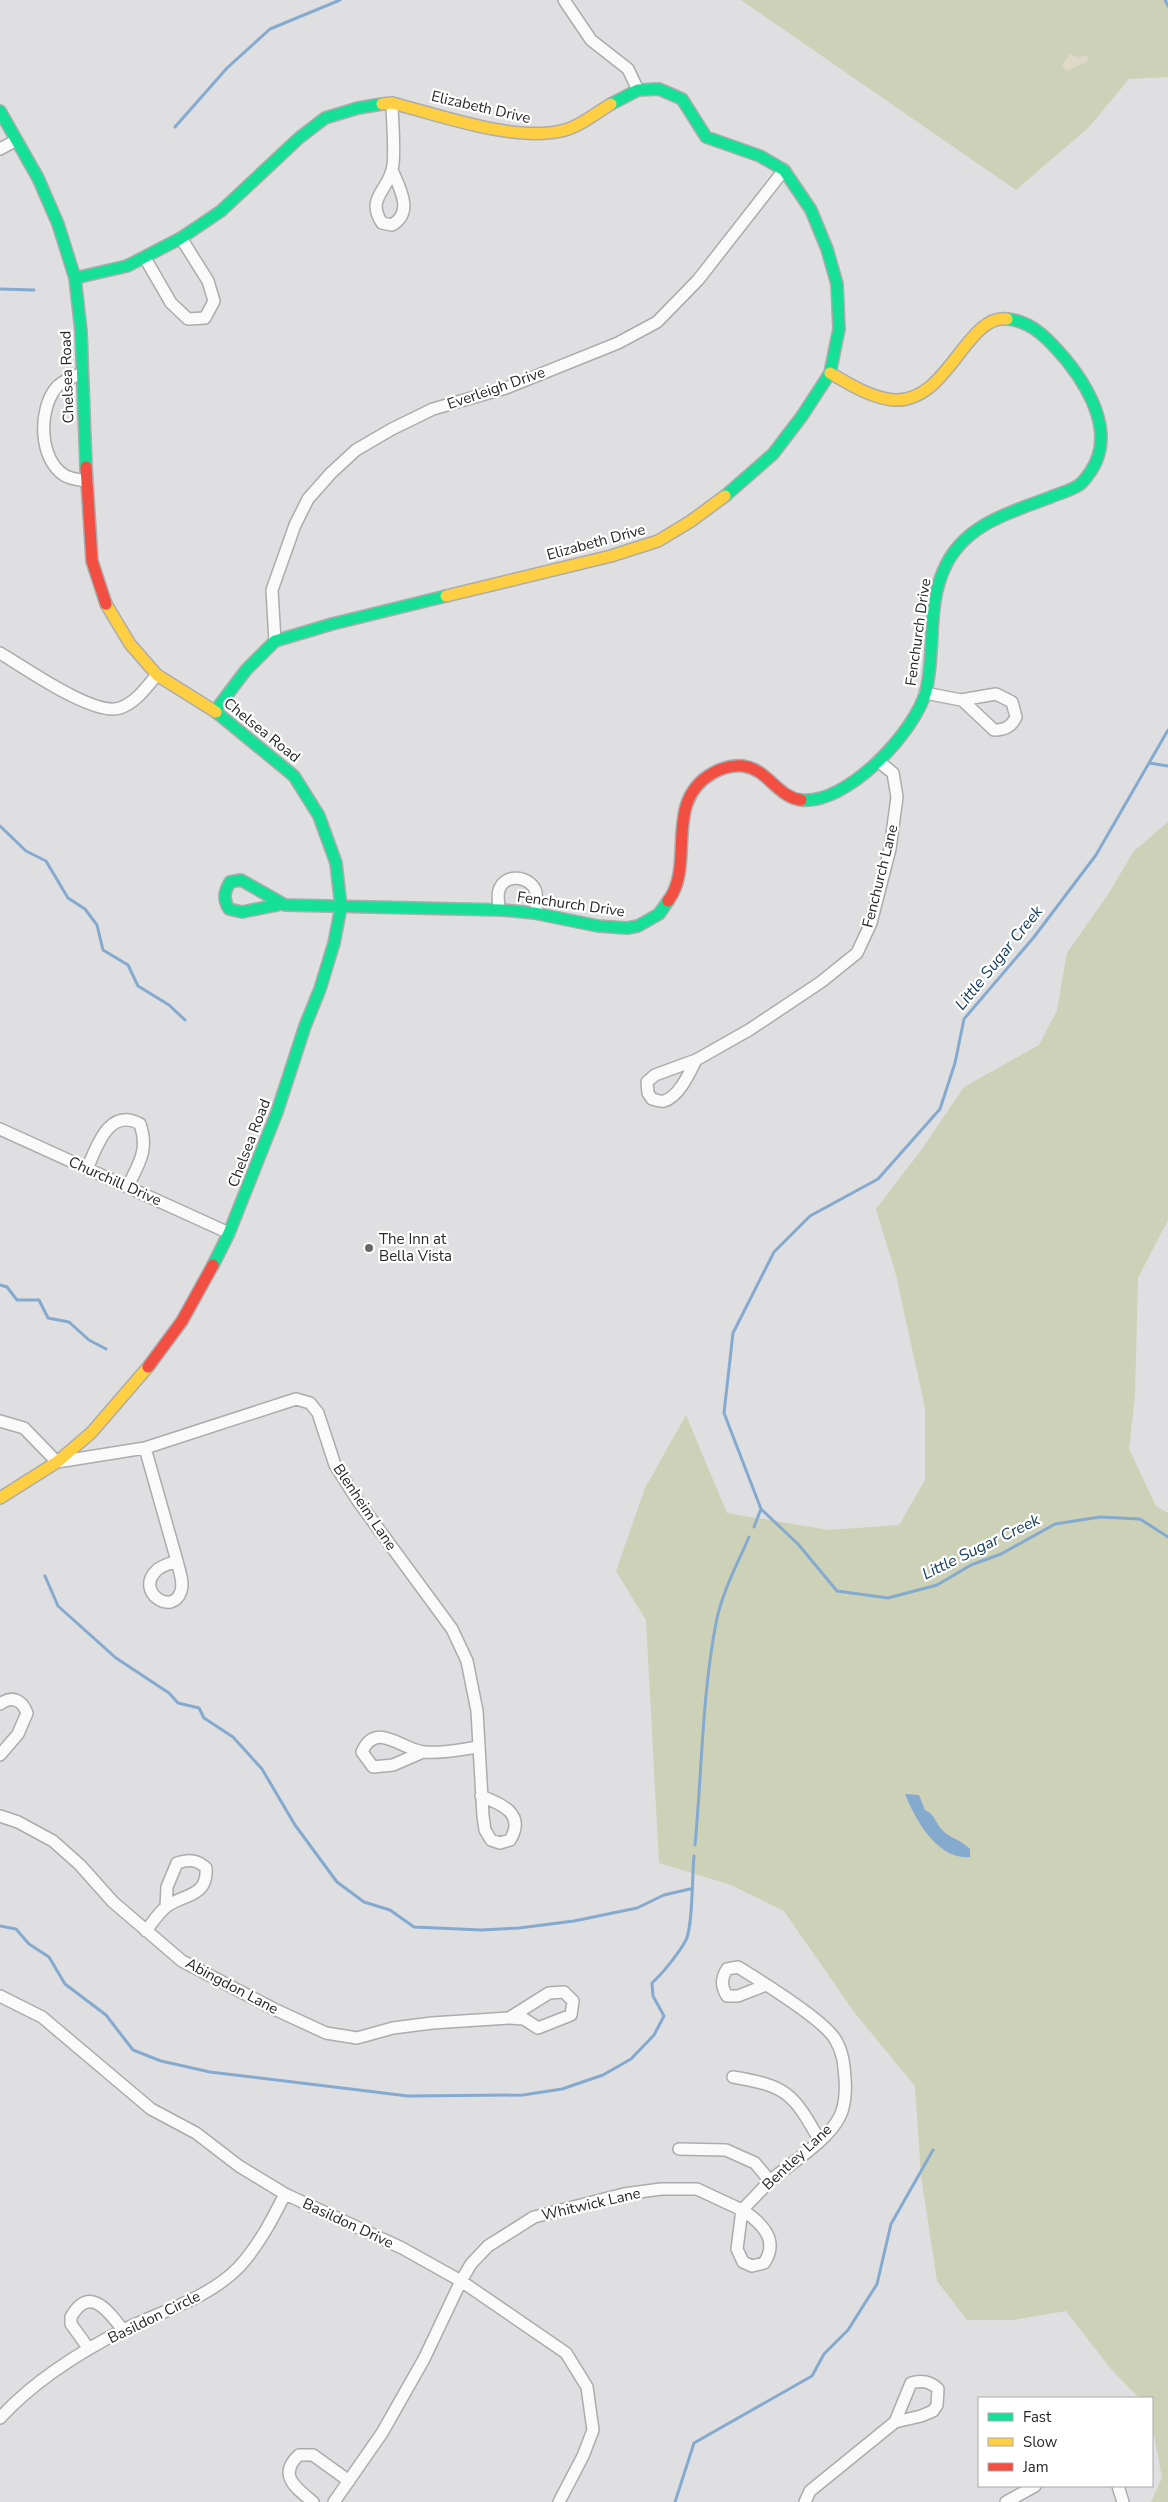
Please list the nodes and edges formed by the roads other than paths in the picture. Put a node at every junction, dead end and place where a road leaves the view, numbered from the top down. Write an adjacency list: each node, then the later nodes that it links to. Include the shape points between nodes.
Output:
1 (564, 0): 2 (street, via 591,40 628,69)
2 (638, 90): 3 (street, Elizabeth Drive, via 563,131 536,135 509,132); 8 (street, Elizabeth Drive, via 659,88 682,99 706,137 760,156)
3 (392, 103): 7 (street); 9 (street, Elizabeth Drive, via 358,108 325,118 221,211)
4 (0, 111): 5 (street, Chelsea Road)
5 (15, 141): 6 (street); 11 (street, Chelsea Road, via 38,178 58,224)
6 (0, 149)
7 (392, 170)
8 (784, 170): 13 (street, Elizabeth Drive, via 811,210 837,284 839,329); 15 (street, Everleigh Drive, via 698,280 657,322 618,342 506,388 433,409 356,450 331,473 308,499 295,525 272,590)
9 (181, 238): 10 (street, Elizabeth Drive); 10 (street, via 208,281 214,302 205,318 188,319 172,303)
10 (145, 258): 11 (street, Elizabeth Drive, via 109,271)
11 (75, 278): 12 (street, Chelsea Road)
12 (82, 373): 14 (street, Chelsea Road); 14 (street, via 57,386 47,402 44,432 50,458 65,476)
13 (830, 373): 15 (street, Elizabeth Drive, via 773,454 729,493 658,541 611,556 323,626); 18 (street, Fenchurch Drive, via 858,389 897,400 919,394 944,375 985,324 1003,316 1023,319 1043,335 1060,353 1096,407 1102,432 1097,462 1082,483 988,524 960,542 943,571 933,612)
14 (87, 481): 17 (street, Chelsea Road, via 92,561 103,599 130,644)
15 (275, 641): 20 (street, Elizabeth Drive, via 246,670)
16 (0, 653): 17 (street, via 91,706 118,708 134,701)
17 (158, 675): 20 (street, Chelsea Road)
18 (925, 693): 19 (street); 21 (street, Fenchurch Drive, via 904,729)
19 (961, 700): 19 (street, via 994,730 1003,730 1016,718 1012,702 996,694)
20 (215, 711): 23 (street, Chelsea Road, via 294,776 319,816 336,863)
21 (878, 761): 25 (street, Fenchurch Drive, via 840,791 806,801 788,796 765,775 751,768 734,765 716,770 695,788 685,813 678,882 666,907 657,915 635,928 610,927); 26 (street, Fenchurch Lane, via 893,773 897,797 895,822 871,922 857,953 821,982)
22 (282, 904): 22 (street, Fenchurch Drive, via 241,880 230,882 224,891 224,901 229,909 242,912); 23 (street, Fenchurch Drive)
23 (341, 906): 24 (street, Fenchurch Drive); 30 (street, Chelsea Road, via 320,989 277,1112)
24 (499, 910): 25 (street, Fenchurch Drive); 25 (street, via 499,890 506,881 517,878 528,882 536,892)
25 (536, 912)
26 (696, 1060)
27 (0, 1129): 28 (street, Churchill Drive)
28 (87, 1169): 29 (street, Churchill Drive); 29 (street, via 100,1140 113,1122 132,1120 140,1124 144,1152)
29 (128, 1186): 30 (street, Churchill Drive)
30 (229, 1233): 33 (street, Chelsea Road, via 202,1288 139,1379 91,1433)
31 (0, 1421): 33 (street, via 24,1428)
32 (145, 1448): 33 (street, Blenheim Lane); 35 (street); 37 (street, Blenheim Lane, via 277,1404 296,1399 310,1403 318,1414 335,1465 452,1629 467,1661 477,1711)
33 (57, 1462): 34 (street, Chelsea Road)
34 (0, 1498)
35 (177, 1561)
36 (0, 1704): 38 (street, via 10,1699 18,1700 27,1713 18,1734)
37 (479, 1747): 39 (street); 40 (street, Blenheim Lane)
38 (0, 1752)
39 (423, 1752): 39 (street, via 385,1738 367,1742 362,1752 373,1767)
40 (481, 1796)
41 (0, 1816): 43 (street, Abingdon Lane, via 52,1841 80,1865 112,1902)
42 (166, 1907): 43 (street)
43 (146, 1931): 46 (street, Abingdon Lane, via 182,1961 218,1981 339,2037 357,2038 393,2028 432,2023)
44 (766, 1985): 48 (street, Bentley Lane, via 834,2037 844,2058 846,2089 840,2116)
45 (0, 1996): 51 (street, Basildon Drive, via 42,2017 151,2109 196,2133 239,2166)
46 (510, 2018): 46 (street, Abingdon Lane, via 550,1993 564,1992 573,2001 571,2015 538,2028 524,2019)
47 (733, 2077): 48 (street, via 782,2089 803,2111)
48 (820, 2140): 50 (street, Bentley Lane)
49 (679, 2149): 50 (street, via 726,2150 755,2163)
50 (770, 2181): 52 (street, Bentley Lane)
51 (286, 2194): 53 (street, Basildon Drive, via 402,2248); 54 (street, Basildon Circle, via 262,2238 238,2268 211,2289)
52 (742, 2210): 52 (street, Whitwick Lane, via 758,2220 771,2243 770,2254 764,2263 752,2266 743,2262 737,2250); 53 (street, Whitwick Lane, via 697,2189 661,2189 586,2203 534,2217 510,2231 488,2246)
53 (461, 2281): 58 (street, via 424,2359 382,2433); 63 (street, Basildon Drive, via 566,2353 587,2387 593,2430)
54 (123, 2330): 55 (street, Basildon Circle); 55 (street, via 98,2302 81,2305 71,2317 71,2324)
55 (89, 2349): 56 (street, Basildon Circle, via 16,2400)
56 (0, 2418)
57 (895, 2422): 64 (street, via 810,2491)
58 (349, 2481): 61 (street, via 313,2455 300,2455 292,2462 290,2479); 62 (street)
59 (1033, 2487): 65 (street)
60 (1118, 2487): 66 (street)
61 (313, 2502)
62 (334, 2502)
63 (559, 2502)
64 (805, 2502)
65 (1006, 2502)
66 (1123, 2502)

